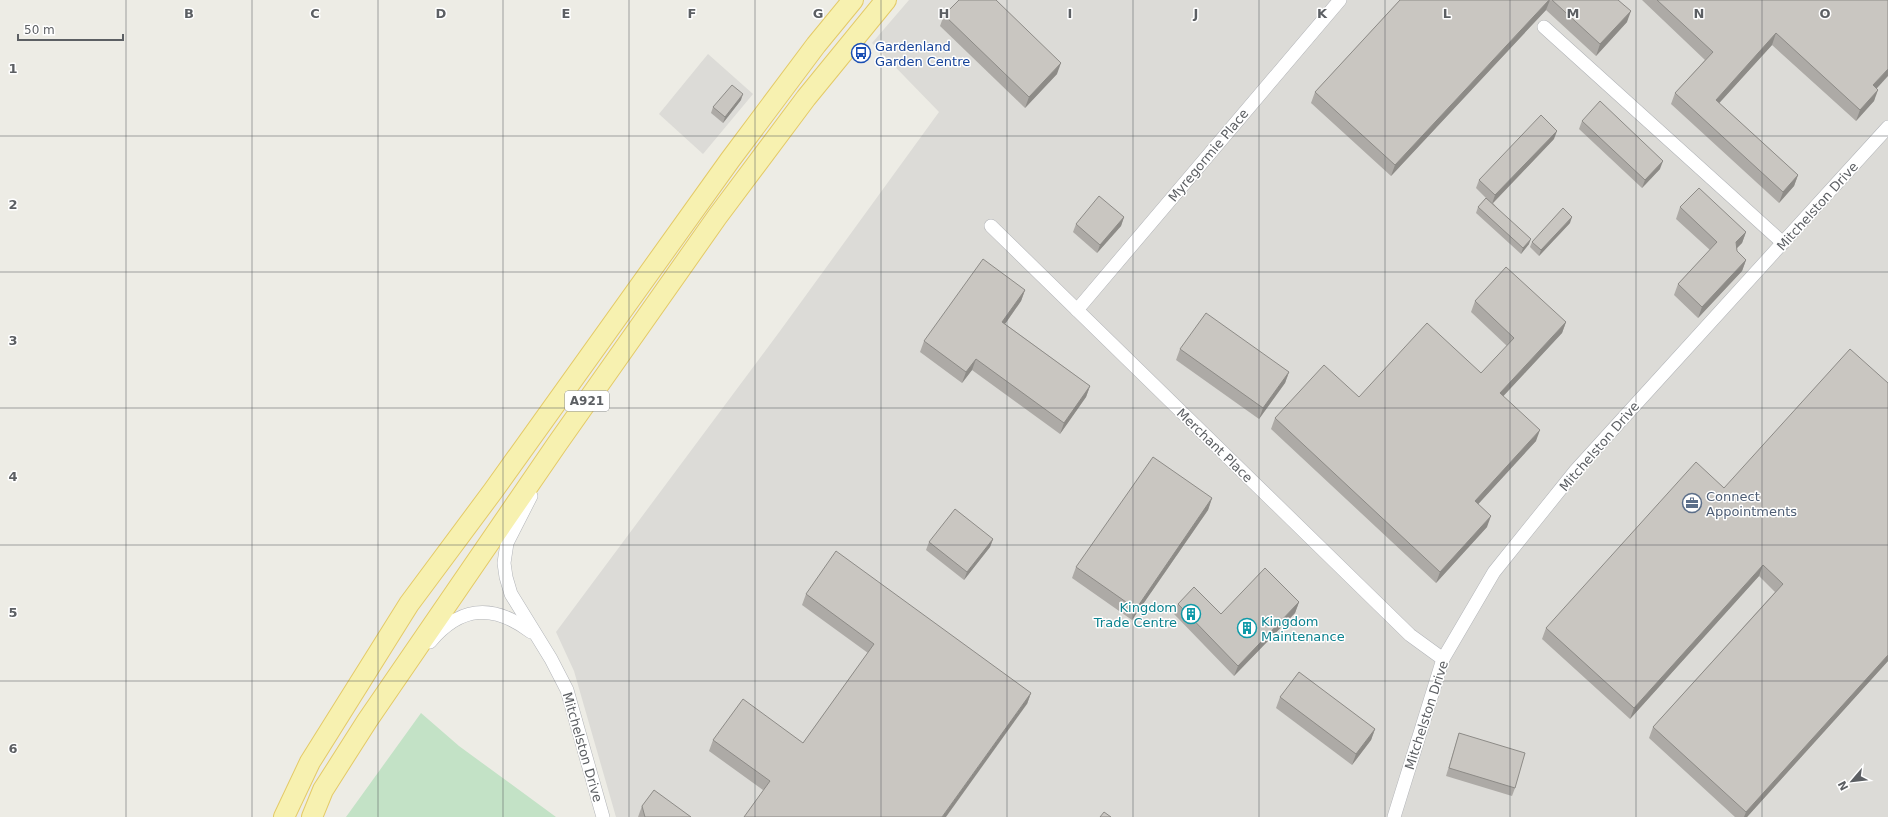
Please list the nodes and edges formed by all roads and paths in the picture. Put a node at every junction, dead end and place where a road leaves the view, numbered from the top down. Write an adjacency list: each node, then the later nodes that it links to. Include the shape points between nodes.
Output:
1 (853, 0): 13 (main road, A921, via 730,160 409,604 310,762)
2 (886, 0): 9 (main road, A921, via 806,98 716,217)
3 (1340, 0): 8 (street, Myregormie Place)
4 (1544, 27): 7 (street)
5 (1888, 127): 7 (street, Mitchelston Drive)
6 (991, 226): 8 (street, Merchant Place)
7 (1783, 243): 11 (street, Mitchelston Drive, via 1576,470 1494,572)
8 (1076, 310): 11 (street, Merchant Place, via 1410,635)
9 (557, 444): 10 (street, Mitchelston Drive, via 505,551 504,563 511,594); 12 (main road, A921)
10 (536, 636): 12 (street, via 513,620 490,612 470,614 454,621 431,640); 15 (street, Mitchelston Drive, via 567,690)
11 (1443, 659): 16 (street, Mitchelston Drive)
12 (367, 721): 14 (main road, A921, via 324,790)
13 (284, 817)
14 (312, 817)
15 (603, 817)
16 (1394, 817)

